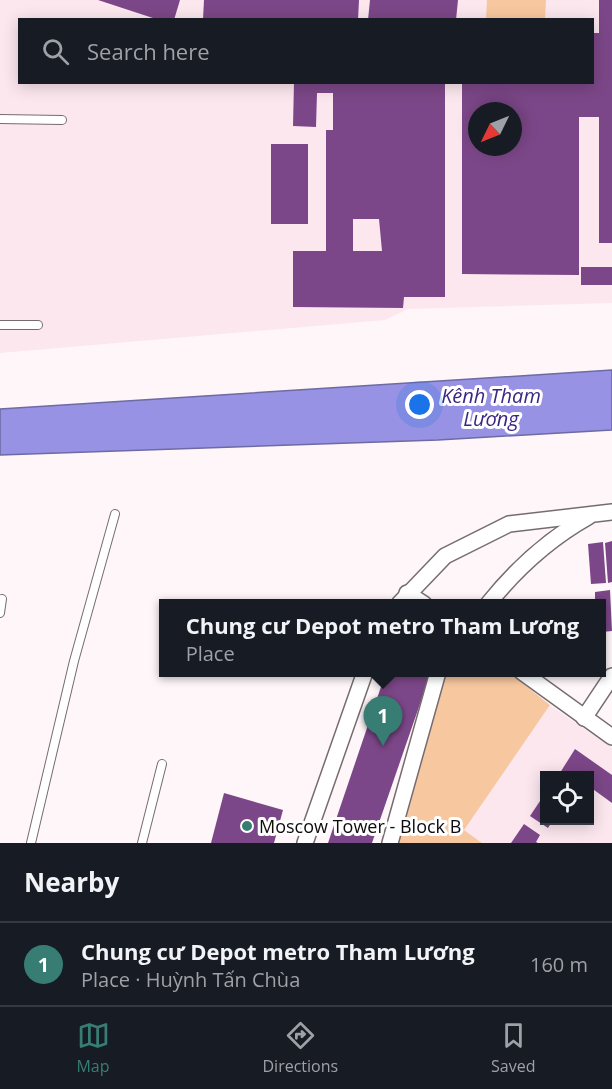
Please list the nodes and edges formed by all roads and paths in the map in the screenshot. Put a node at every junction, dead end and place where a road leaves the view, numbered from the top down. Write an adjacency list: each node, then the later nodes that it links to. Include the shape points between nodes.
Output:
1 (0, 119): 2 (lane)
2 (62, 120)
3 (0, 325): 4 (lane)
4 (38, 325)
5 (612, 512): 6 (street)
6 (595, 513): 8 (street, via 509,524 445,556); 10 (street, via 532,555)
7 (116, 514): 19 (lane, via 74,661)
8 (403, 598)
9 (2, 599): 11 (lane)
10 (492, 599)
11 (0, 613)
12 (612, 676): 16 (street)
13 (363, 677): 21 (street)
14 (437, 677): 22 (street)
15 (529, 677): 16 (street)
16 (584, 718): 17 (street)
17 (612, 738)
18 (162, 765): 20 (lane)
19 (31, 843)
20 (142, 843)
21 (305, 843)
22 (390, 843)

